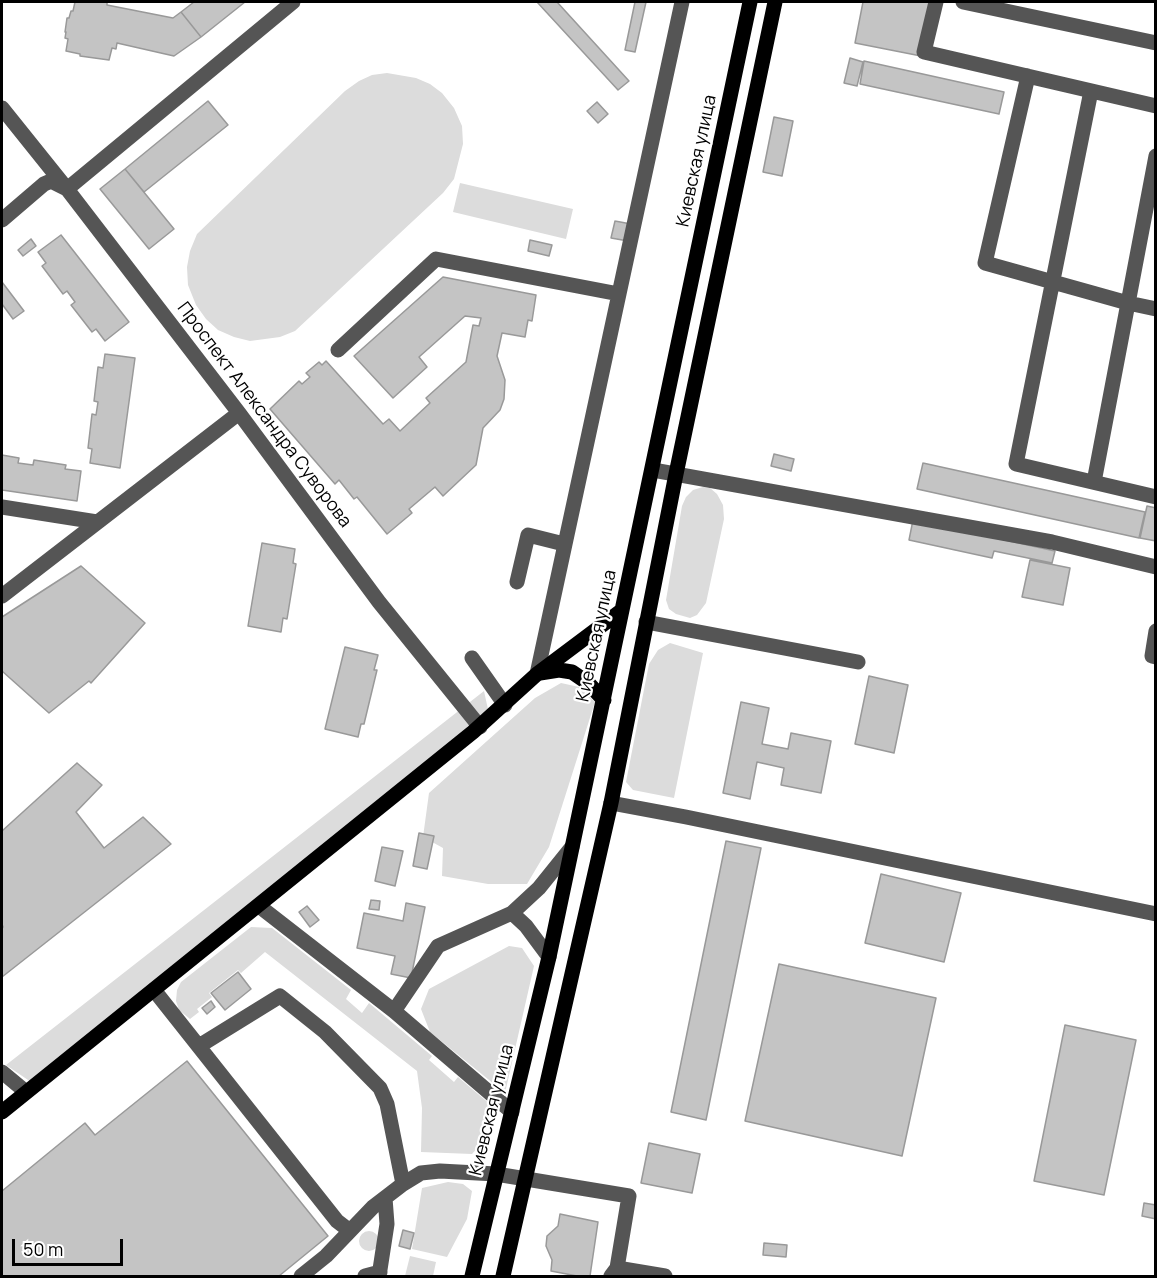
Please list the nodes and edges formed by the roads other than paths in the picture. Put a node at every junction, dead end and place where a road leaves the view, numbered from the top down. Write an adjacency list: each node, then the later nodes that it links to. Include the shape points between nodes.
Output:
1 (293, 2): 13 (street)
2 (682, 2): 16 (street)
3 (750, 2): 21 (main road, Киевская улица)
4 (775, 2): 22 (main road)
5 (936, 2): 8 (street, via 924,51)
6 (963, 2): 7 (street)
7 (1155, 43)
8 (1028, 76): 9 (street); 15 (street, via 985,263)
9 (1091, 91): 10 (street); 15 (street)
10 (1155, 106)
11 (2, 108): 13 (street, Проспект Александра Суворова)
12 (1155, 156): 17 (street)
13 (67, 189): 14 (street, via 51,181 44,184); 20 (street, Проспект Александра Суворова)
14 (2, 220)
15 (1052, 282): 17 (street); 23 (street, via 1016,464)
16 (618, 294): 19 (street, via 436,259); 27 (street)
17 (1128, 303): 18 (street); 23 (street)
18 (1155, 309)
19 (338, 350)
20 (239, 413): 26 (street); 40 (street, Проспект Александра Суворова, via 379,602)
21 (653, 470): 22 (street); 31 (main road, Киевская улица)
22 (676, 474): 28 (street, via 1052,542); 32 (main road)
23 (1094, 482): 24 (street)
24 (1155, 497)
25 (2, 507): 26 (street)
26 (97, 522): 30 (street)
27 (564, 544): 29 (street, via 528,535); 37 (street)
28 (1155, 567)
29 (517, 582)
30 (2, 596)
31 (621, 611): 37 (main road); 38 (main road, Киевская улица)
32 (646, 622): 36 (street); 41 (main road)
33 (1155, 631): 34 (street)
34 (1155, 657)
35 (472, 658): 39 (street)
36 (858, 662)
37 (537, 674): 38 (main road, via 572,672); 39 (main road)
38 (604, 700): 42 (main road, Киевская улица)
39 (505, 705): 40 (main road)
40 (480, 727): 43 (main road)
41 (611, 803): 45 (street); 55 (main road)
42 (572, 847): 44 (street, via 539,888); 46 (main road, Киевская улица)
43 (259, 906): 47 (main road); 48 (street)
44 (512, 913): 46 (street); 48 (street, via 438,946)
45 (1155, 914)
46 (549, 957): 53 (main road, Киевская улица)
47 (154, 990): 49 (street); 51 (main road)
48 (394, 1011): 53 (street)
49 (198, 1046): 56 (street, via 280,996 325,1032 380,1088 387,1104); 58 (street, via 337,1221)
50 (2, 1072): 51 (street)
51 (26, 1092): 52 (main road)
52 (2, 1112)
53 (512, 1113): 54 (main road, Киевская улица)
54 (496, 1174): 55 (street); 56 (street, via 440,1170 421,1173); 62 (main road, Киевская улица)
55 (526, 1179): 59 (street, via 629,1196); 63 (main road)
56 (403, 1184): 57 (street)
57 (385, 1198): 58 (street); 60 (street, via 387,1224)
58 (350, 1230): 61 (street)
59 (614, 1272): 64 (street)
60 (375, 1275)
61 (301, 1276)
62 (472, 1276)
63 (503, 1276)
64 (666, 1276)

